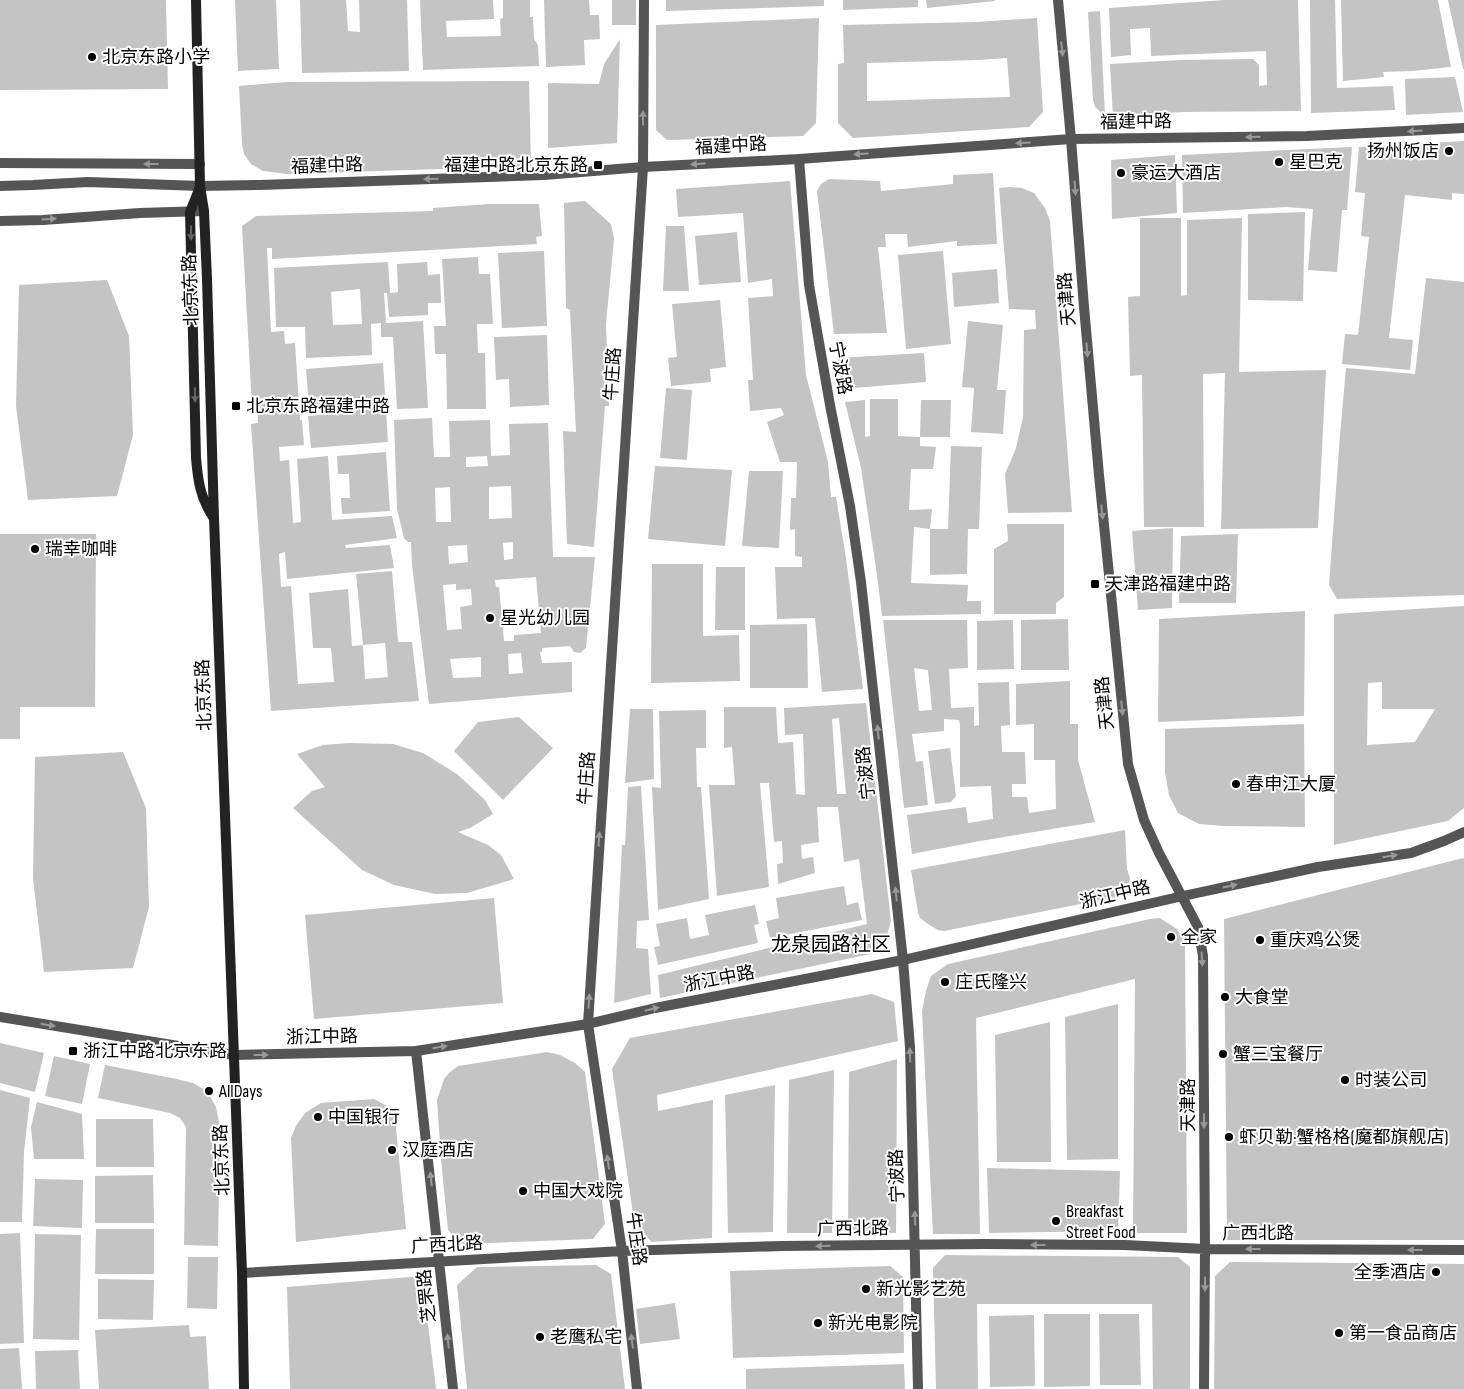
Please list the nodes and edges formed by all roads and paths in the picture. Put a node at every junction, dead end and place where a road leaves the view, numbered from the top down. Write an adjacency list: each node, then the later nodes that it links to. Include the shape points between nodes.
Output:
1 (196, 0): 8 (main road, 北京东路)
2 (644, 0): 9 (street, one-way to 2)
3 (1058, 0): 5 (street, 天津路, one-way to 5)
4 (1464, 128): 5 (street, 福建中路, one-way to 5, via 1307,136)
5 (1071, 139): 6 (street, 福建中路, one-way to 6); 17 (street, 天津路, one-way to 17, via 1099,475 1128,764 1144,820)
6 (799, 159): 9 (street, 福建中路, one-way to 9); 18 (street, 宁波路, one-way to 6, via 857,554 809,285)
7 (0, 163): 8 (street, one-way to 7)
8 (200, 164): 11 (main road, 北京东路)
9 (643, 167): 11 (street, 福建中路, one-way to 11, via 544,175); 20 (street, 牛庄路, one-way to 9)
10 (0, 186): 11 (street, 福建中路, via 88,182)
11 (200, 186): 12 (main road, 北京东路); 13 (main road)
12 (204, 211): 13 (street); 15 (main road, 北京东路)
13 (190, 212): 14 (street, one-way to 13); 15 (main road, one-way to 15, via 196,458 199,486)
14 (0, 220)
15 (214, 518): 22 (main road, 北京东路)
16 (1464, 832): 17 (street, 浙江中路, one-way to 16, via 1318,867 1411,853)
17 (1183, 896): 18 (street, 浙江中路); 24 (street, 天津路, one-way to 24, via 1198,927 1203,956)
18 (903, 960): 20 (street, 浙江中路, one-way to 18); 23 (street, 宁波路, one-way to 18, via 910,1047)
19 (0, 1017): 22 (street, 浙江中路, one-way to 22)
20 (588, 1024): 21 (street, 浙江中路, one-way to 20); 26 (street, 牛庄路, one-way to 20)
21 (416, 1051): 22 (street, 浙江中路, one-way to 21); 27 (street, 芝罘路, one-way to 21)
22 (234, 1055): 28 (main road, 北京东路)
23 (916, 1245): 24 (street, 广西北路, one-way to 23, via 1125,1245); 26 (street, 广西北路, one-way to 26); 32 (street, 宁波路)
24 (1205, 1249): 25 (street, 广西北路, one-way to 24); 33 (street, 天津路, one-way to 33)
25 (1464, 1250)
26 (622, 1251): 27 (street, 广西北路); 31 (street, 牛庄路, one-way to 26)
27 (440, 1261): 28 (street, 广西北路); 30 (street, 芝罘路, one-way to 27)
28 (242, 1274): 29 (main road, 北京东路)
29 (244, 1389)
30 (453, 1389)
31 (637, 1389)
32 (918, 1389)
33 (1204, 1389)

